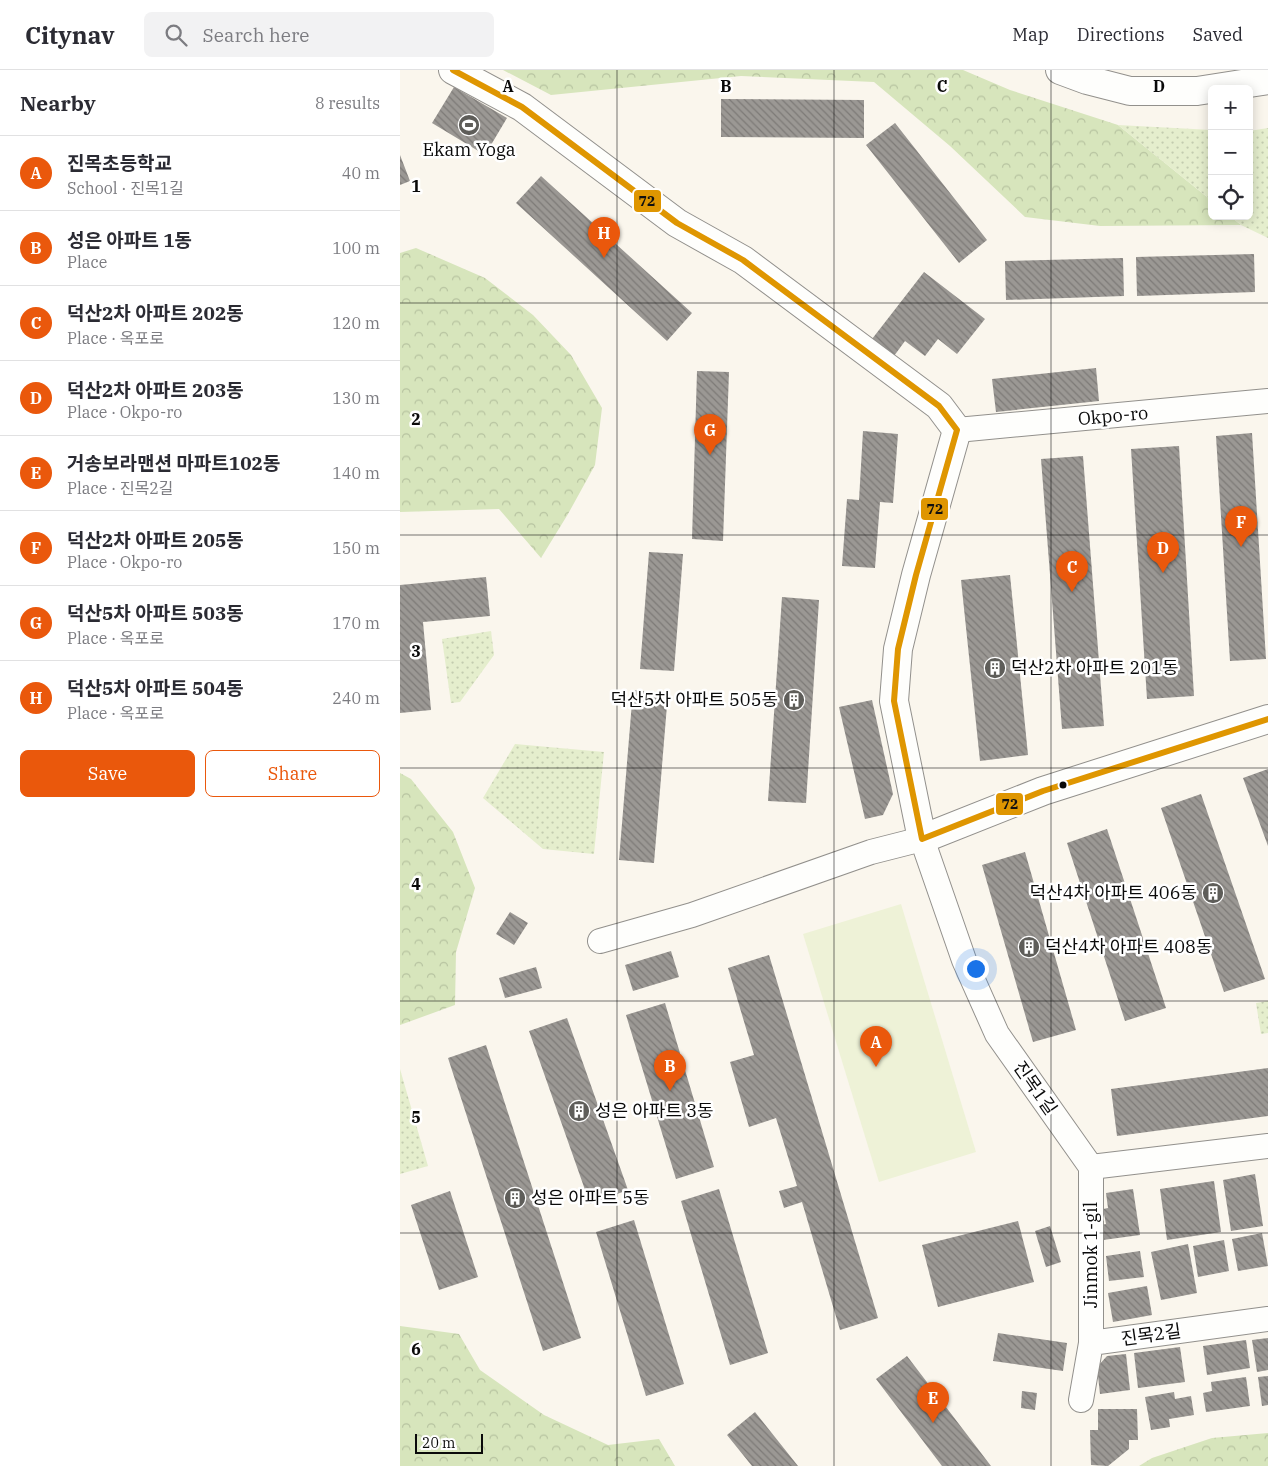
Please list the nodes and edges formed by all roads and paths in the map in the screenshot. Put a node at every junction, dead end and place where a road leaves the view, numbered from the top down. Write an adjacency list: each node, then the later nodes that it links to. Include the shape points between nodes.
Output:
1 (453, 70): 7 (street, via 522,107 677,223 743,260 939,406)
2 (1060, 70): 5 (street, via 1130,91 1197,91)
3 (1126, 70): 4 (street, via 1141,74 1210,74)
4 (1238, 70)
5 (1268, 80)
6 (1268, 401): 7 (street, Okpo-ro)
7 (957, 430): 9 (street, via 898,649 894,701)
8 (1268, 718): 9 (street, via 1043,790)
9 (922, 839): 10 (street, via 871,852 692,915); 12 (street, 진목1길, via 964,960 996,1034)
10 (600, 941)
11 (1268, 1146): 12 (street)
12 (1090, 1168): 14 (street, Jinmok 1-gil)
13 (1268, 1319): 14 (street, 진목2길)
14 (1091, 1343): 15 (street)
15 (1081, 1400)

